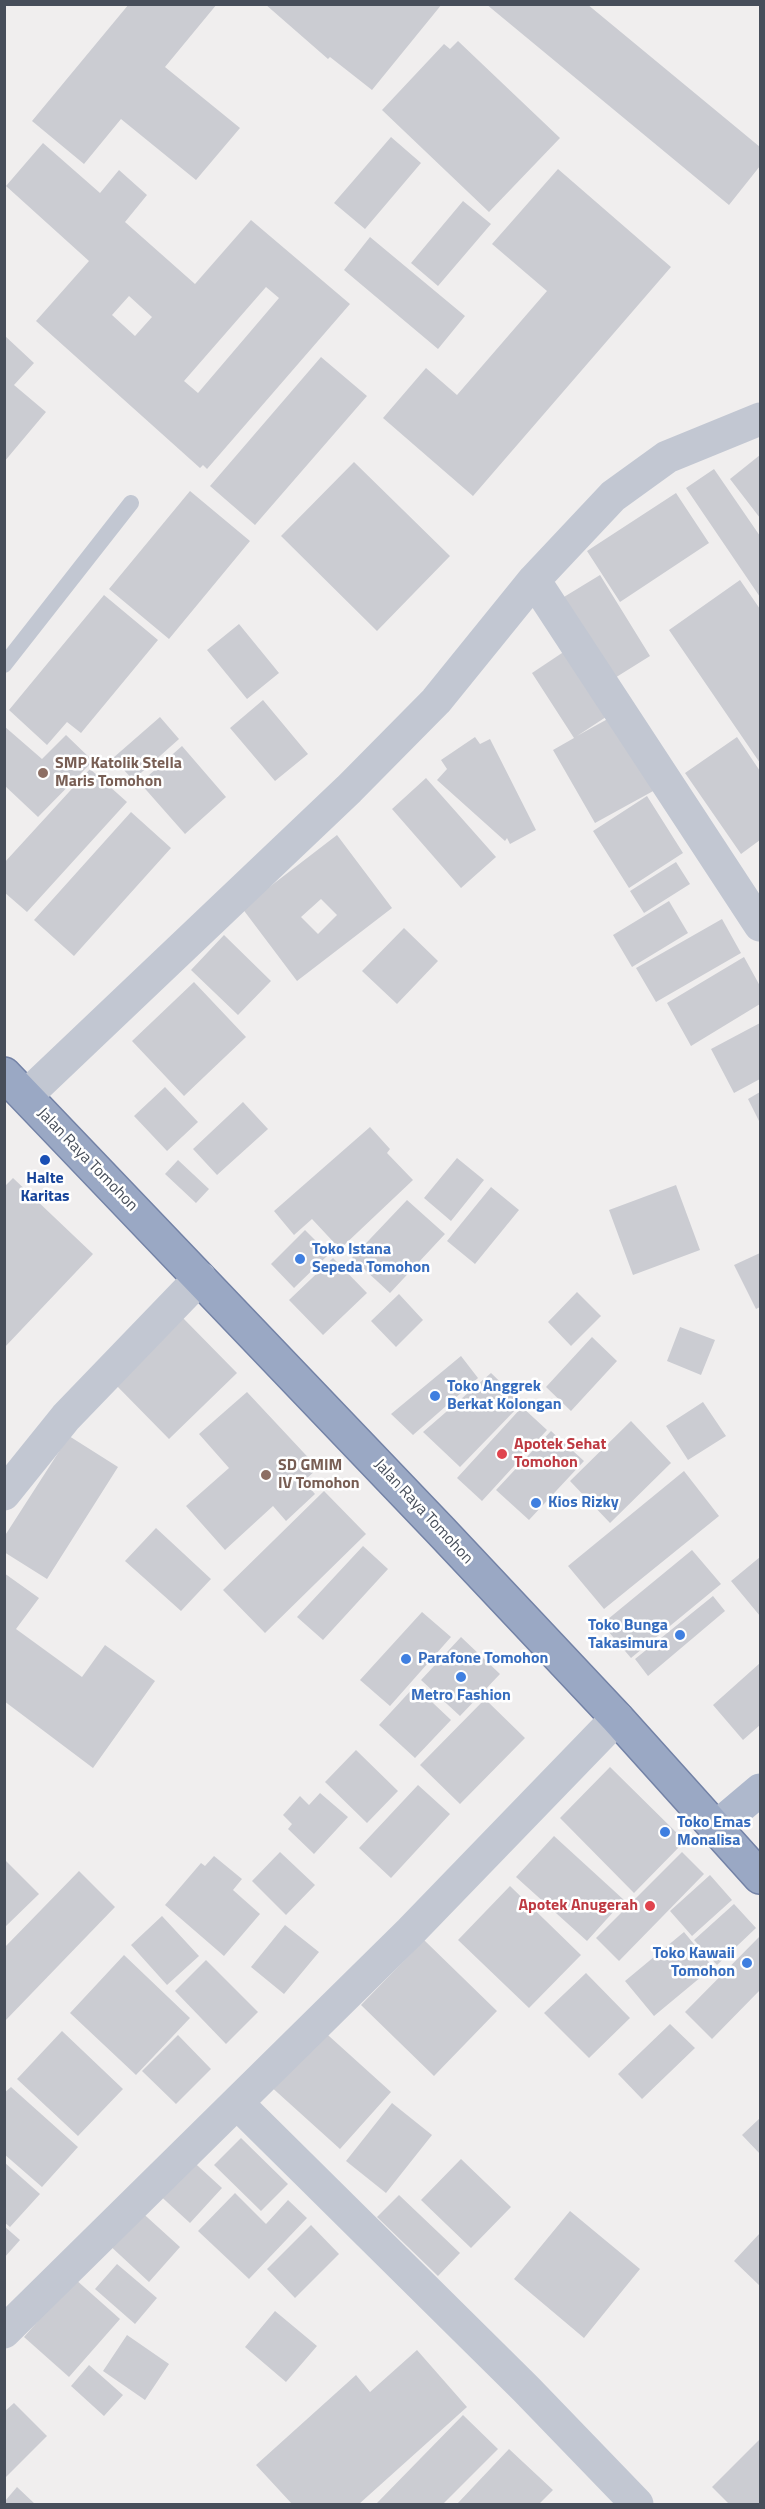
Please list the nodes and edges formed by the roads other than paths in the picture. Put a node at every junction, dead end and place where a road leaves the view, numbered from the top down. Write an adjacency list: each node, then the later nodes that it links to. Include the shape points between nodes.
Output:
1 (760, 419): 3 (street, via 668,457 613,496)
2 (131, 502): 4 (lane)
3 (534, 580): 5 (street); 7 (street, via 436,701 349,789)
4 (4, 665)
5 (749, 883): 6 (street)
6 (760, 925)
7 (15, 1085): 8 (highway, Jalan Raya Tomohon)
8 (200, 1278): 9 (street, via 66,1417); 10 (highway, Jalan Raya Tomohon)
9 (4, 1494)
10 (617, 1718): 12 (highway, Jalan Raya Tomohon); 14 (street)
11 (760, 1790): 12 (main road)
12 (715, 1828): 13 (highway, Jalan Raya Tomohon)
13 (760, 1877)
14 (238, 2104): 15 (street); 16 (street)
15 (4, 2332)
16 (637, 2505)

